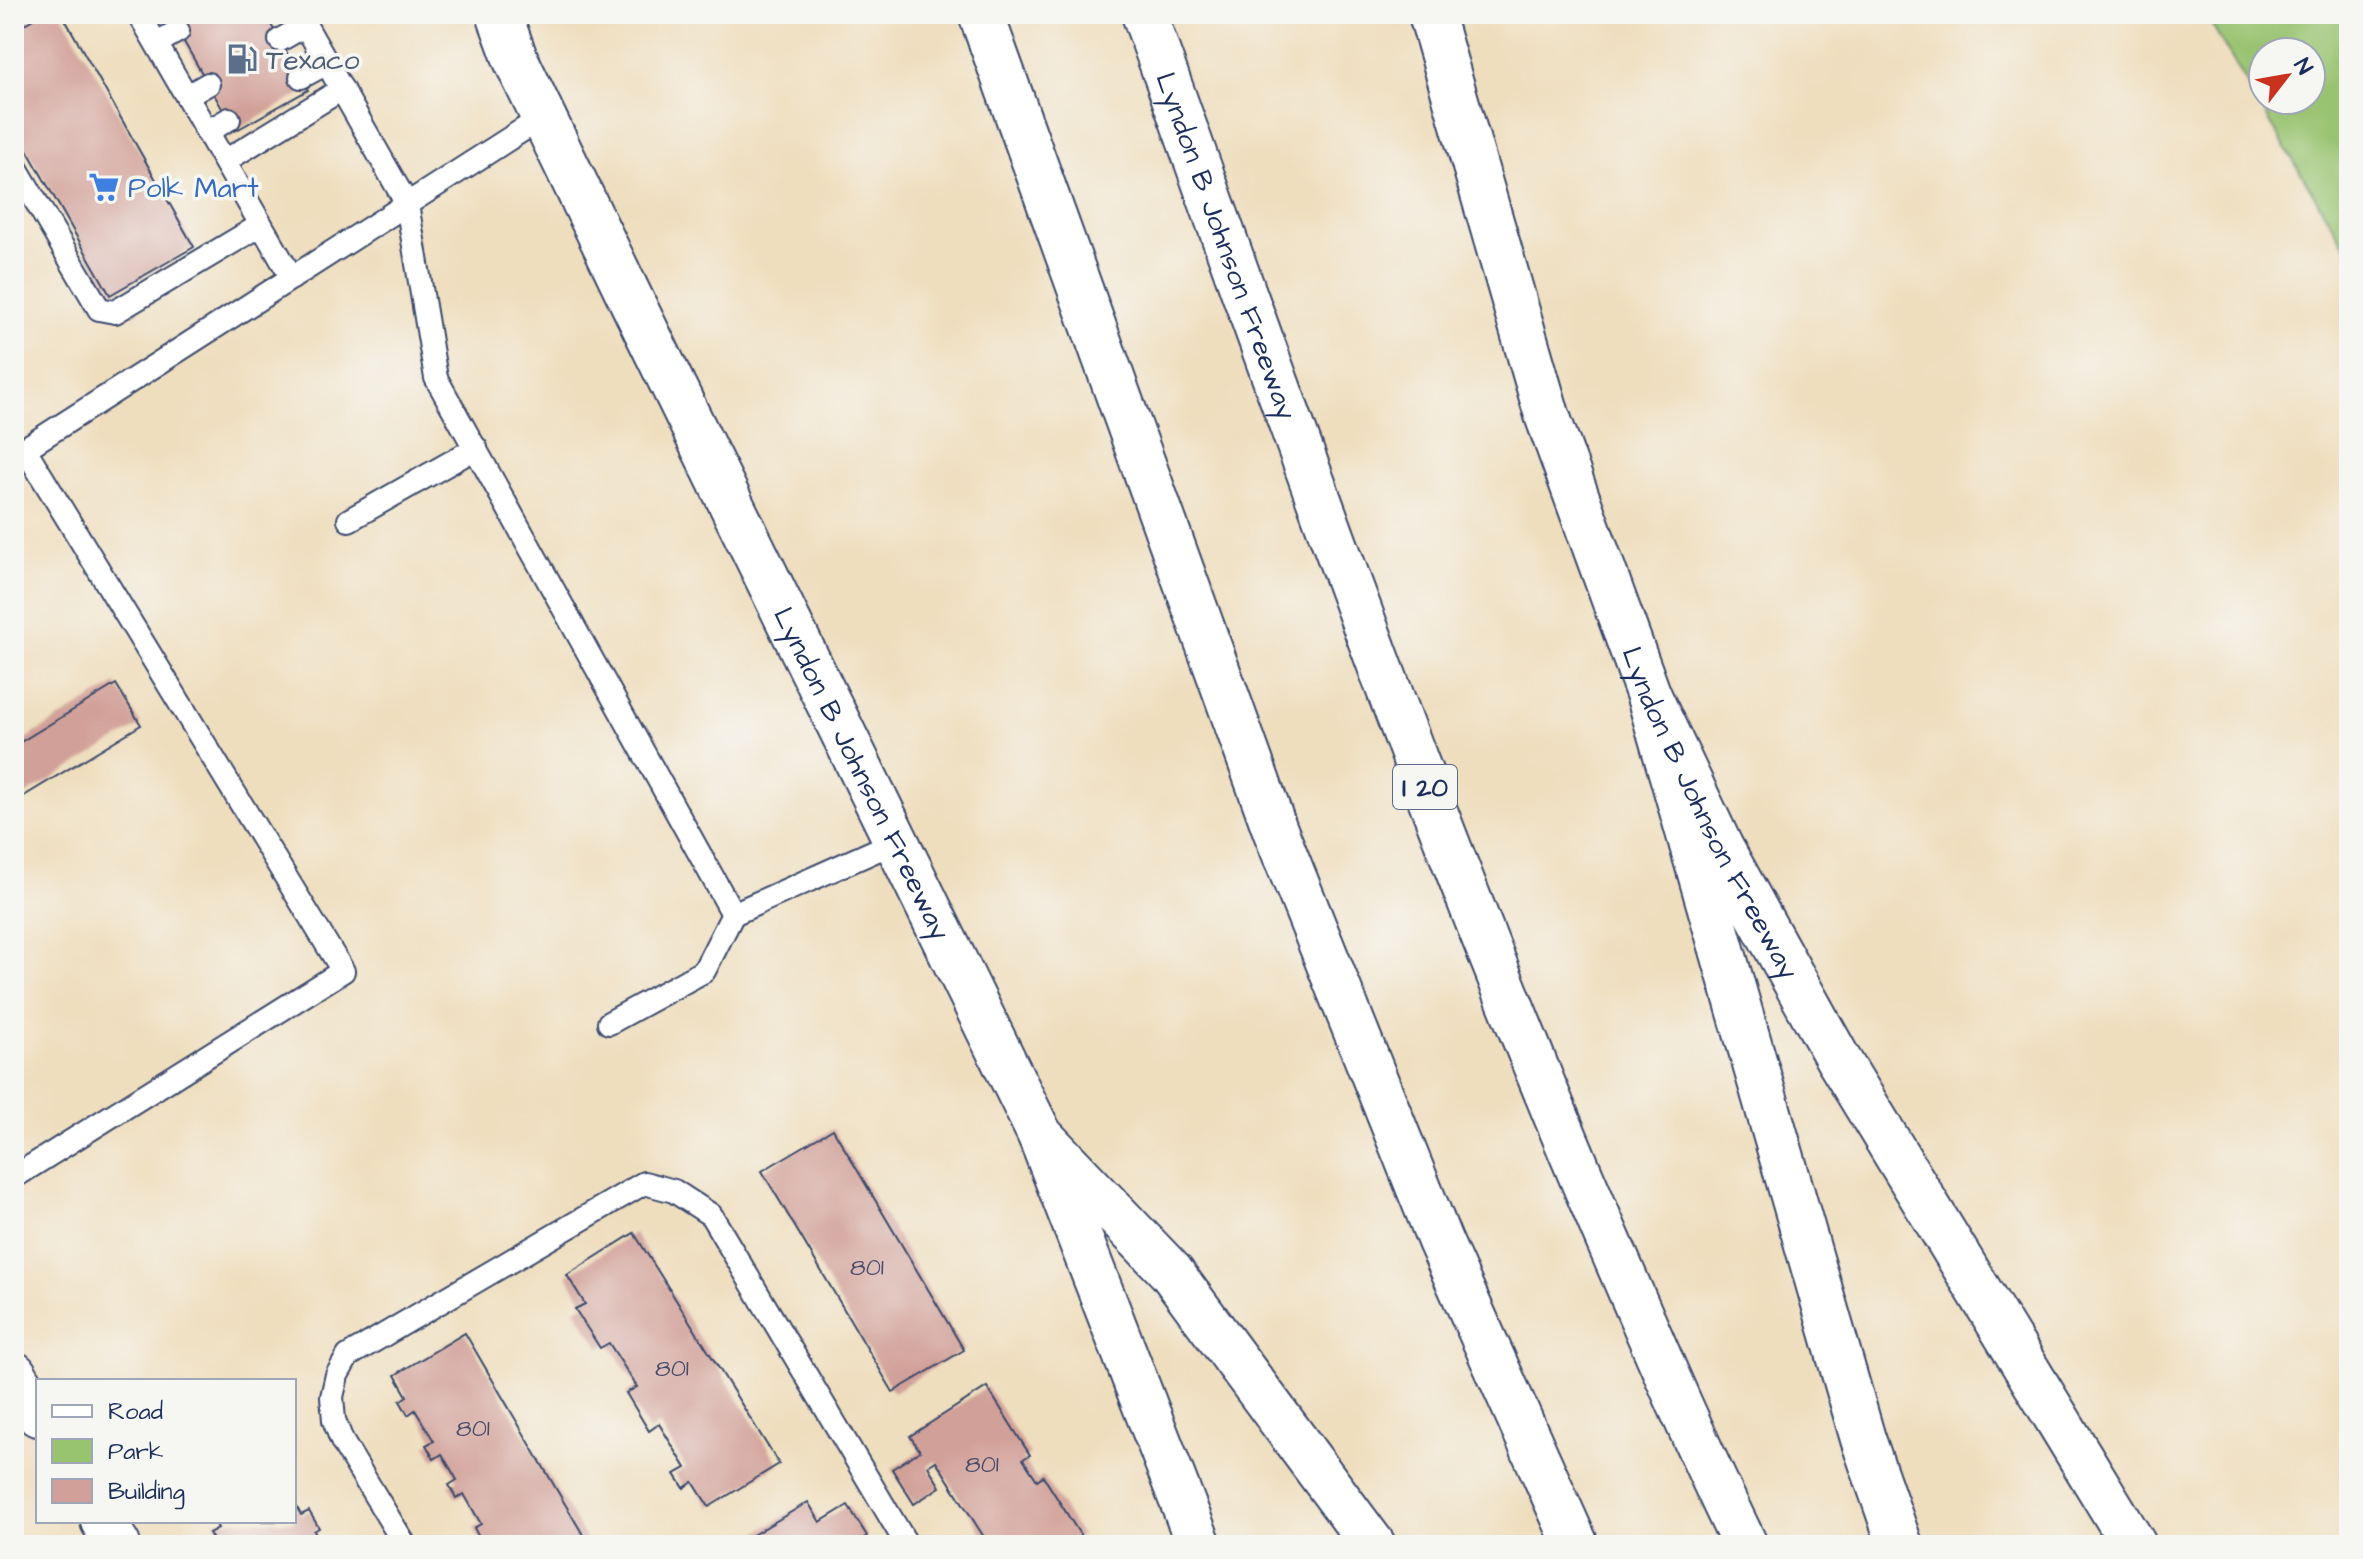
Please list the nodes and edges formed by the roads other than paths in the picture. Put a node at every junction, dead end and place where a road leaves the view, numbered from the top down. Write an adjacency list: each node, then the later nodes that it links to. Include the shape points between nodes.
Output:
1 (139, 14): 9 (lane)
2 (499, 14): 15 (main road, Lyndon B Johnson Freeway)
3 (981, 14): 40 (main road, via 1275,830 1440,1241)
4 (1144, 14): 41 (main road, Lyndon B Johnson Freeway / I 20, via 1444,841 1572,1156)
5 (1431, 14): 26 (main road, Lyndon B Johnson Freeway, via 1547,415)
6 (302, 20): 8 (lane); 10 (lane)
7 (178, 31): 9 (lane)
8 (280, 40)
9 (157, 43): 14 (lane)
10 (327, 63): 11 (lane); 13 (lane)
11 (301, 77)
12 (208, 84): 14 (lane)
13 (342, 89): 18 (lane); 20 (lane)
14 (187, 96): 17 (lane)
15 (543, 117): 20 (lane); 27 (main road, Lyndon B Johnson Freeway)
16 (229, 119): 17 (lane)
17 (207, 132): 18 (lane)
18 (225, 161): 21 (lane)
19 (14, 164): 21 (lane, via 99,309 115,312)
20 (407, 204): 22 (lane); 23 (lane, via 436,378)
21 (261, 225): 22 (lane)
22 (292, 278): 24 (lane)
23 (476, 448): 25 (lane); 28 (lane)
24 (19, 452): 31 (lane, via 343,971)
25 (349, 520)
26 (1649, 696): 42 (main road, via 1863,1439); 43 (main road, Lyndon B Johnson Freeway, via 1721,848 1838,1059)
27 (897, 841): 28 (lane); 30 (main road, Lyndon B Johnson Freeway)
28 (733, 914): 29 (lane, via 704,971)
29 (609, 1023)
30 (1040, 1135): 38 (main road, Lyndon B Johnson Freeway); 39 (main road, via 1171,1272)
31 (14, 1177)
32 (14, 1374): 33 (main road)
33 (36, 1411)
34 (104, 1523): 35 (main road)
35 (118, 1545)
36 (405, 1545): 37 (lane, via 334,1420 332,1397 348,1356 644,1183 674,1191 711,1215)
37 (907, 1545)
38 (1199, 1545)
39 (1373, 1545)
40 (1576, 1545)
41 (1745, 1545)
42 (1900, 1545)
43 (2134, 1545)

